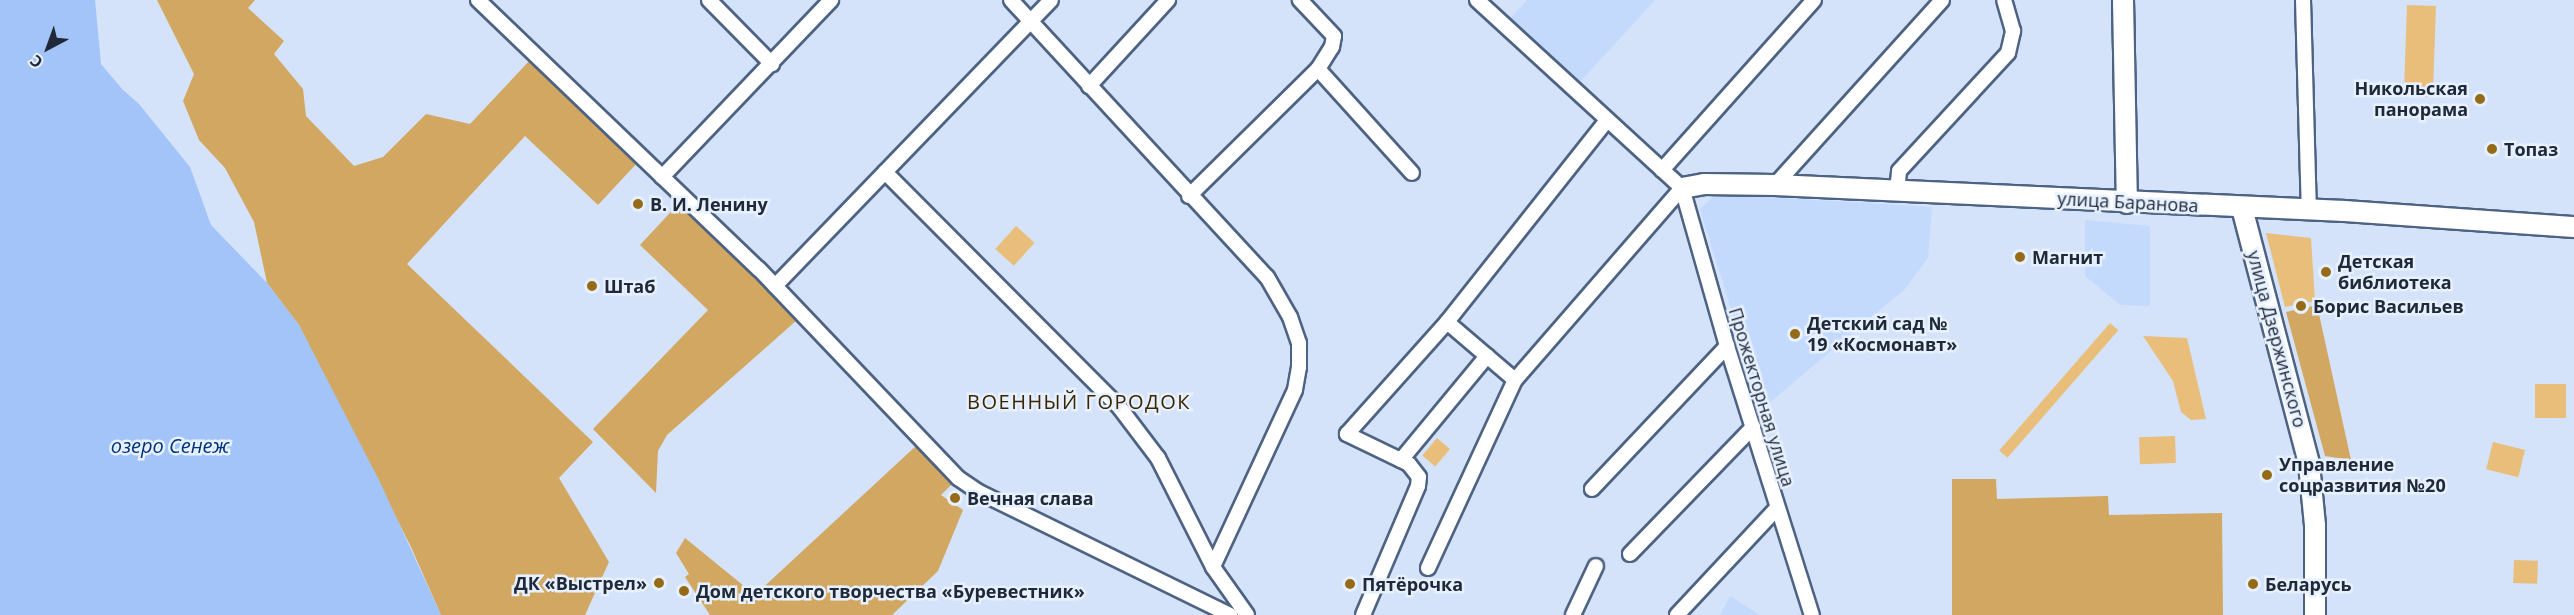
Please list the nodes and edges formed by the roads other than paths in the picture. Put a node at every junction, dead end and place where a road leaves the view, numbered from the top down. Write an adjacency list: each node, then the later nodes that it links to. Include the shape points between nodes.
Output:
1 (478, 0): 22 (street)
2 (709, 0): 15 (street)
3 (831, 0): 15 (street)
4 (1011, 0): 14 (street)
5 (1052, 0): 14 (street)
6 (1168, 0): 17 (street)
7 (1300, 0): 16 (street, via 1334,36)
8 (1477, 0): 18 (street)
9 (1814, 0): 19 (street)
10 (1942, 0): 23 (street)
11 (2004, 0): 25 (street, via 2013,31 2008,53 1899,171)
12 (2123, 0): 27 (street)
13 (2303, 0): 30 (street)
14 (1031, 21): 17 (street); 20 (street)
15 (772, 64): 22 (street)
16 (1318, 69): 21 (street); 26 (street)
17 (1089, 86): 26 (street)
18 (1606, 120): 19 (street); 34 (street)
19 (1662, 170): 24 (street)
20 (885, 172): 33 (street); 44 (street, via 1120,408 1158,458)
21 (1412, 172)
22 (662, 177): 33 (street)
23 (1775, 185): 24 (street, улица Баранова, via 1704,183); 25 (street, улица Баранова)
24 (1682, 188): 35 (street, Прожекторная улица); 37 (street)
25 (1897, 191): 27 (street, улица Баранова)
26 (1189, 196): 44 (street, via 1267,277 1290,317 1299,343 1295,390)
27 (2127, 203): 28 (street, улица Баранова)
28 (2242, 208): 29 (street, улица Баранова); 32 (street, улица Дзержинского)
29 (2266, 209): 30 (street, улица Баранова); 32 (street, via 2253,216)
30 (2308, 210): 31 (street, улица Баранова)
31 (2574, 227)
32 (2248, 229): 52 (street, улица Дзержинского, via 2309,464 2315,525)
33 (775, 286): 46 (street, via 966,483)
34 (1447, 322): 36 (street); 39 (street, via 1347,434)
35 (1727, 346): 38 (street, Прожекторная улица); 40 (street)
36 (1487, 356): 37 (street); 39 (street)
37 (1515, 380): 45 (street)
38 (1753, 427): 41 (street, Прожекторная улица); 42 (street)
39 (1401, 460): 48 (street, via 1415,469 1418,486)
40 (1592, 489)
41 (1778, 508): 50 (street); 51 (street, Прожекторная улица)
42 (1630, 554)
43 (1596, 566): 49 (street)
44 (1213, 567): 47 (street)
45 (1428, 568)
46 (1230, 615)
47 (1247, 615)
48 (1363, 615)
49 (1573, 615)
50 (1677, 615)
51 (1812, 615)
52 (2316, 615)

